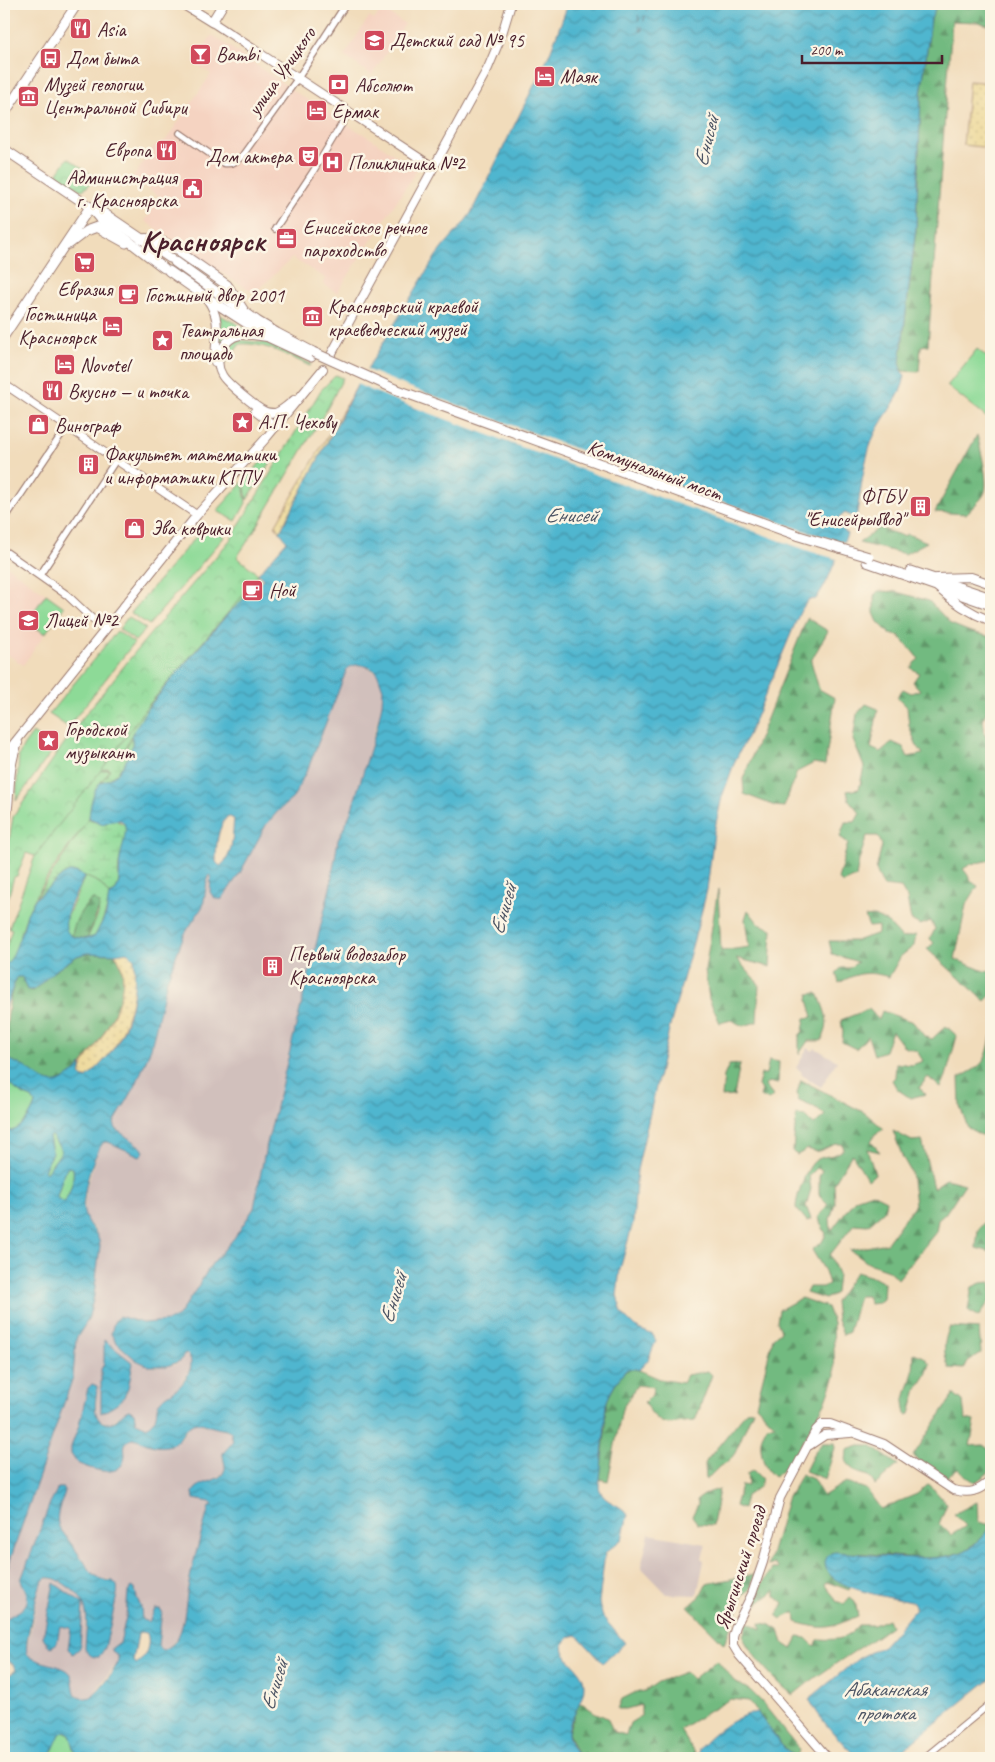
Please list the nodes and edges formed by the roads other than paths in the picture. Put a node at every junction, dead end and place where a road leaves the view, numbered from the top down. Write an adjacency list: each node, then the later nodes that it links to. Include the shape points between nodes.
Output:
1 (77, 4): 9 (main road)
2 (184, 4): 6 (main road)
3 (223, 4): 6 (main road)
4 (346, 4): 7 (street, улица Урицкого)
5 (511, 4): 12 (main road, via 488,68)
6 (212, 22): 7 (main road)
7 (298, 78): 8 (main road); 10 (street, улица Урицкого, via 242,156 232,163 224,163)
8 (349, 112): 12 (main road); 14 (street)
9 (4, 114)
10 (180, 133)
11 (4, 149): 13 (main road)
12 (433, 167): 22 (main road)
13 (90, 207): 15 (main road); 16 (main road); 17 (main road, via 99,218)
14 (275, 230)
15 (141, 239): 19 (main road); 19 (main road, via 165,241 227,285)
16 (61, 251): 17 (main road, via 86,231 97,227); 20 (main road)
17 (151, 258): 18 (main road)
18 (206, 297): 21 (main road); 28 (main road, via 218,324 215,371 219,379)
19 (244, 311): 23 (main road)
20 (4, 336)
21 (270, 338): 23 (main road); 26 (main road, via 241,335 229,341 220,353 222,376 269,413 276,413)
22 (332, 353)
23 (312, 355): 34 (main road, Коммунальный мост, bridge, via 408,398 804,543)
24 (322, 369): 26 (main road)
25 (4, 384): 27 (street)
26 (308, 389): 28 (main road)
27 (67, 426): 29 (street); 31 (street)
28 (276, 427): 30 (main road)
29 (116, 460): 30 (street); 33 (street)
30 (197, 515): 39 (main road)
31 (4, 520)
32 (4, 551): 33 (street)
33 (40, 575): 39 (street)
34 (936, 582): 35 (main road, via 971,577); 36 (main road, Коммунальный мост); 37 (main road, Коммунальный мост); 38 (main road, via 962,607)
35 (991, 584)
36 (991, 598)
37 (991, 605)
38 (991, 621)
39 (104, 630): 40 (main road)
40 (21, 736): 41 (main road); 42 (main road, via 12,763)
41 (4, 756)
42 (4, 832)
43 (991, 1480): 45 (main road, Ярыгинский проезд, via 976,1491 953,1490 884,1444 857,1433 825,1435 805,1449 780,1498 764,1562 733,1636 739,1655)
44 (991, 1703): 46 (street)
45 (828, 1758)
46 (924, 1758)

